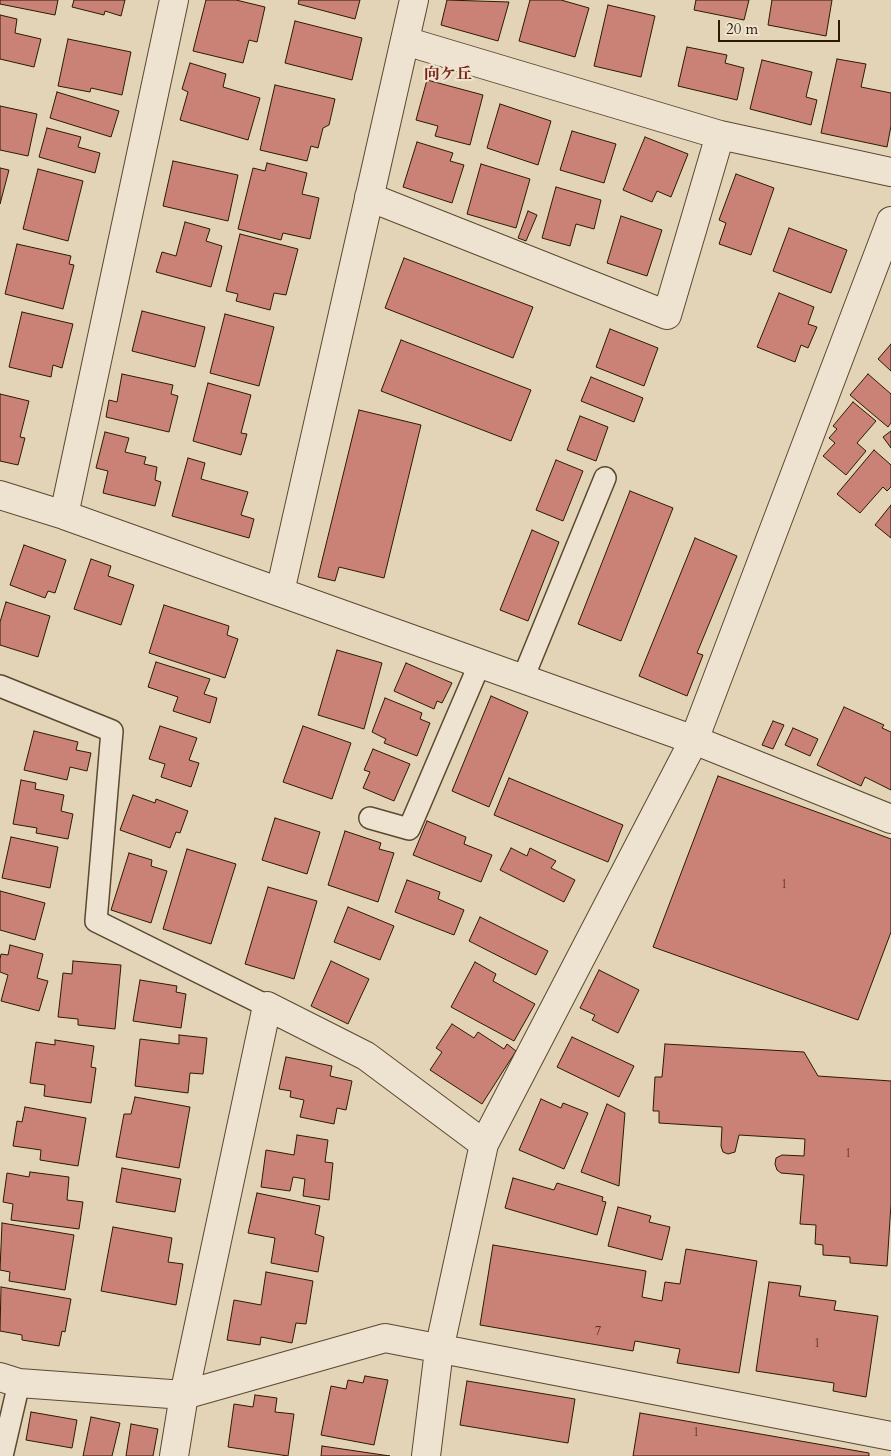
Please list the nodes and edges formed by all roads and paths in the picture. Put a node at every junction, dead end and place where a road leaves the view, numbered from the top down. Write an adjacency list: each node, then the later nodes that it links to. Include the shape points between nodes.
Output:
1 (174, 0): 10 (street)
2 (414, 0): 3 (street)
3 (405, 41): 4 (street); 6 (street)
4 (720, 135): 5 (street); 6 (street, via 667,314)
5 (891, 172)
6 (369, 197): 11 (street)
7 (891, 221): 15 (street)
8 (605, 478): 13 (lane)
9 (0, 495): 10 (street)
10 (64, 515): 11 (street)
11 (280, 592): 12 (street)
12 (480, 663): 13 (street); 16 (lane, via 409,829)
13 (523, 678): 15 (street)
14 (0, 686): 18 (lane, via 112,731 96,921)
15 (694, 740): 17 (street); 19 (street)
16 (370, 818)
17 (891, 819)
18 (267, 1006): 19 (street, via 366,1056); 22 (street)
19 (484, 1144): 20 (street)
20 (439, 1350): 22 (street, via 385,1338); 23 (street); 26 (street)
21 (9, 1380): 22 (street); 24 (lane)
22 (184, 1395): 25 (street)
23 (891, 1436)
24 (2, 1456)
25 (174, 1456)
26 (426, 1456)

